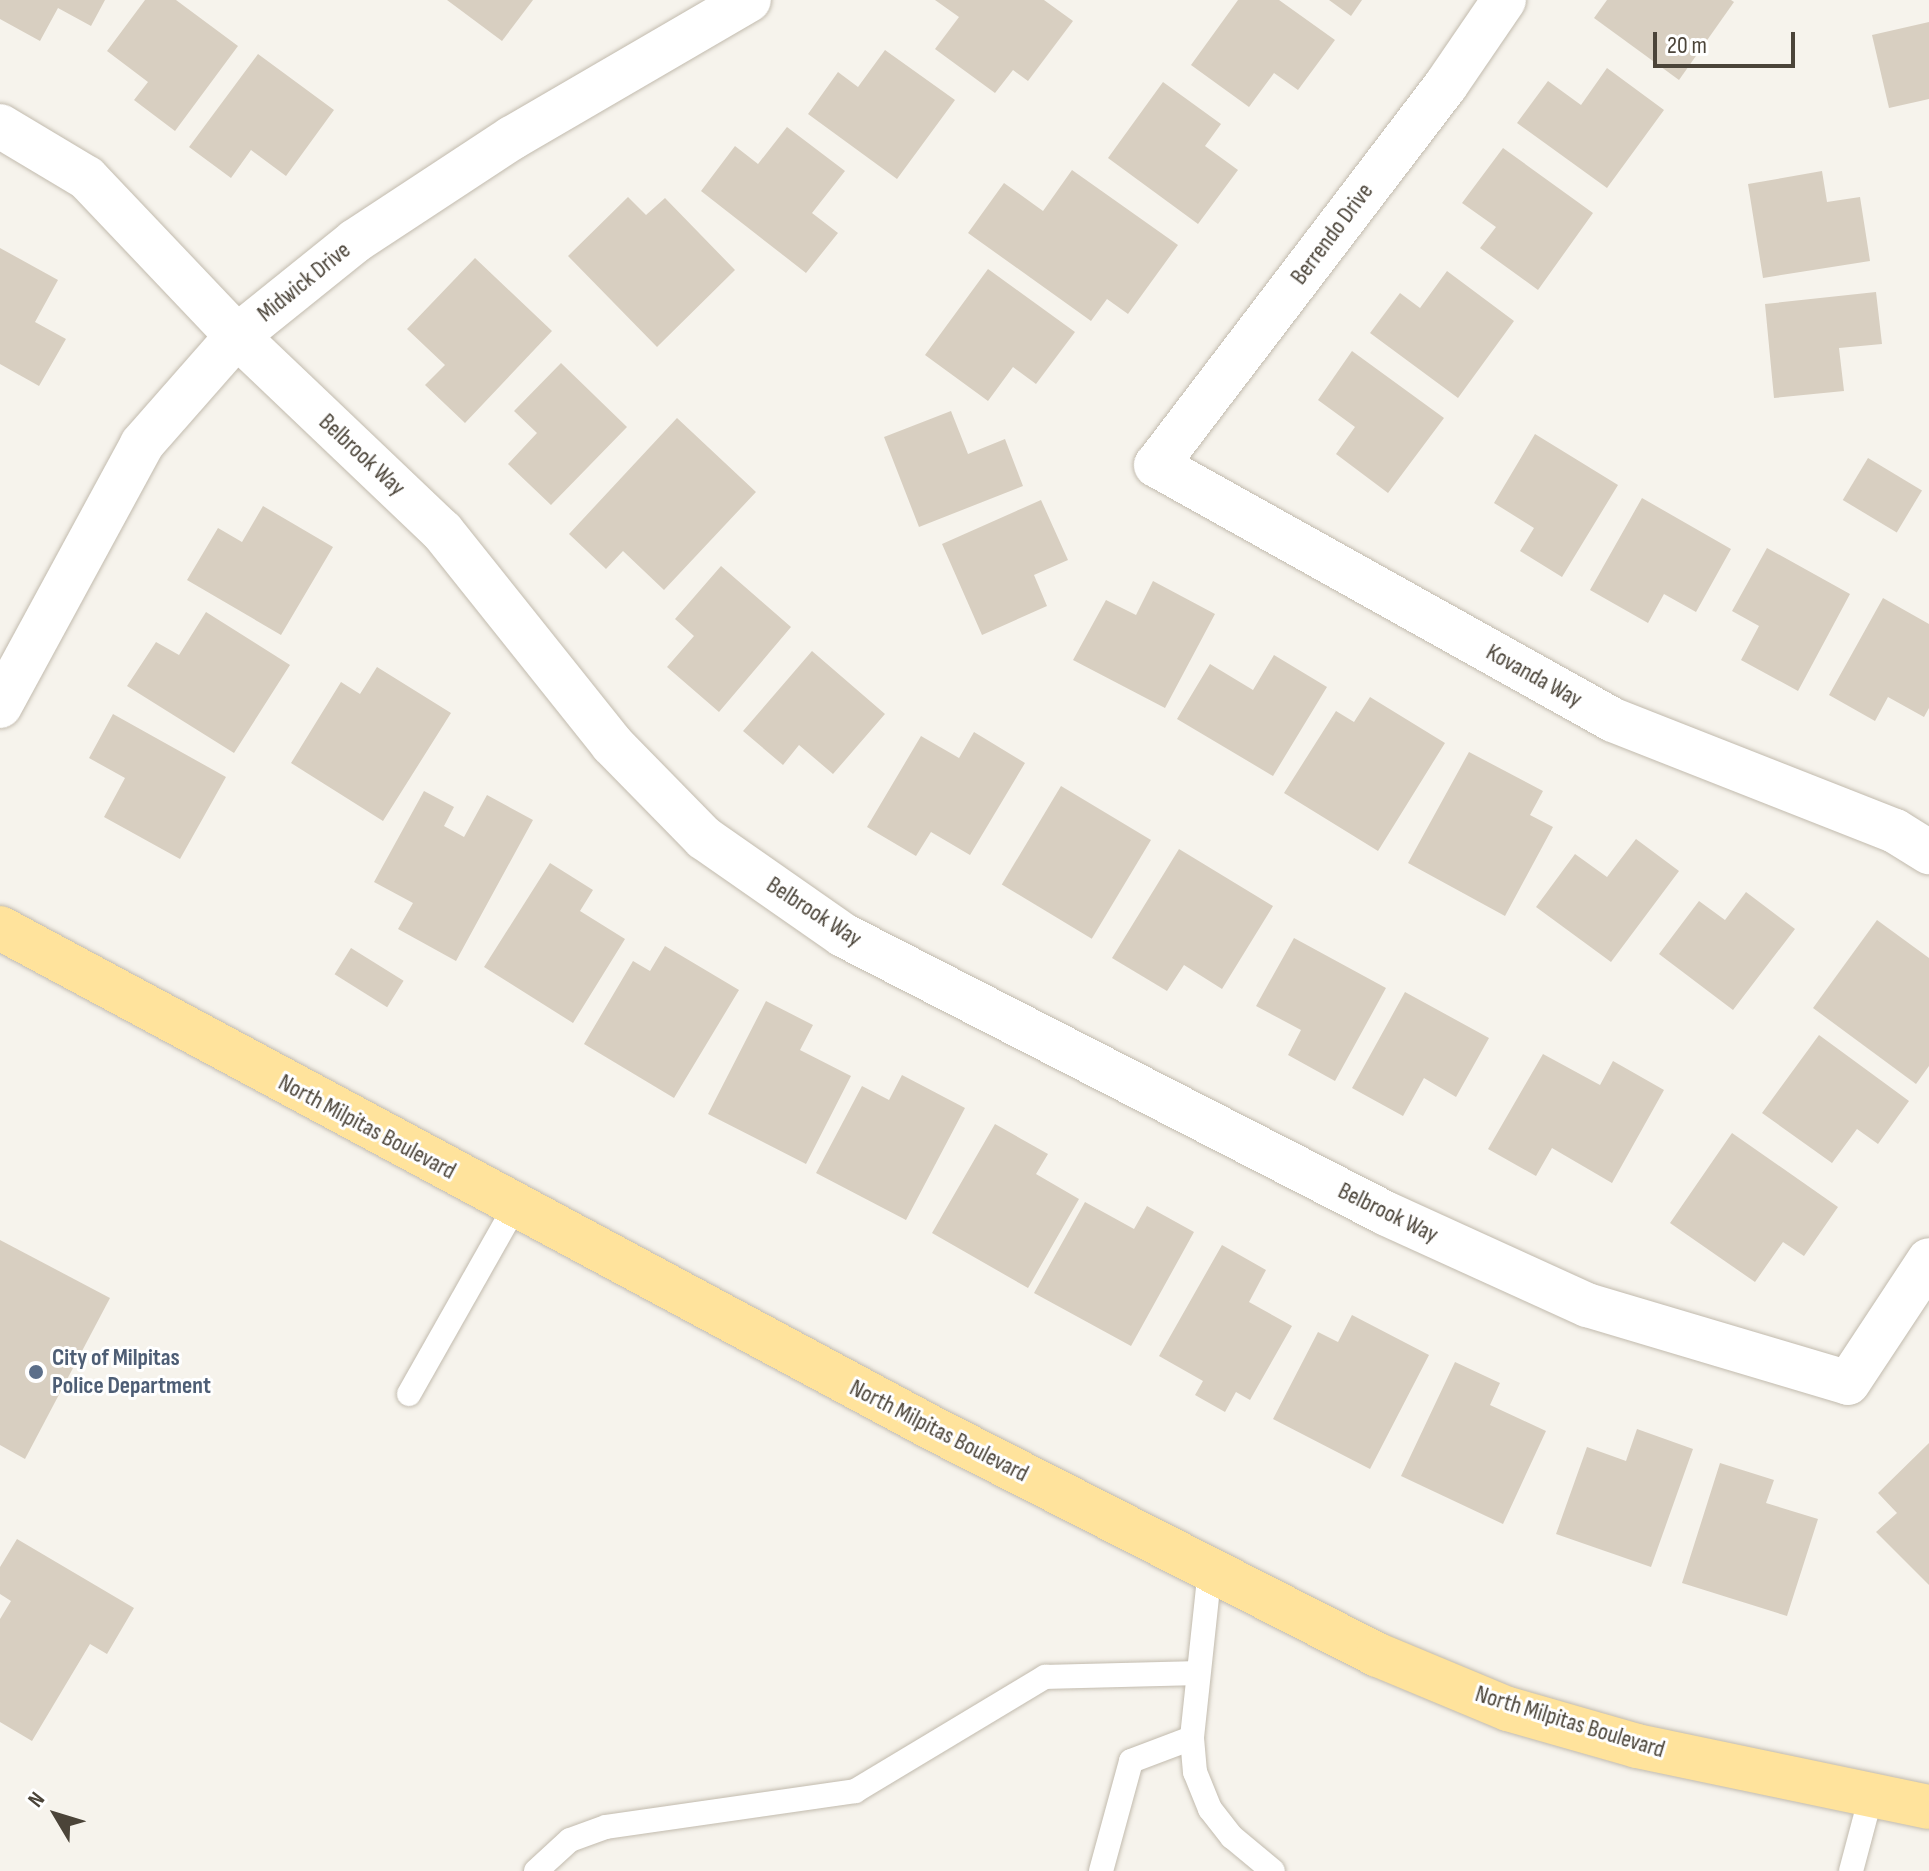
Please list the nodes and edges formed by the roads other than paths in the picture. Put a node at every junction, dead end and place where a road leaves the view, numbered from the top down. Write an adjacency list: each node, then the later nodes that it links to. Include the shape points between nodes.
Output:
1 (1504, 0): 5 (street, Berrendo Drive, via 1446,85)
2 (744, 2): 4 (street, Midwick Drive, via 512,138 355,241)
3 (0, 126): 4 (street, Belbrook Way, via 87,178)
4 (237, 336): 6 (street, Midwick Drive, via 142,444); 10 (street, Belbrook Way, via 442,531 612,744 704,838 843,935 1387,1214 1573,1299 1848,1383)
5 (1156, 465): 7 (street, Kovanda Way, via 1613,720 1895,831)
6 (0, 706)
7 (1929, 852)
8 (0, 928): 9 (main road, North Milpitas Boulevard)
9 (515, 1207): 11 (lane); 12 (main road, North Milpitas Boulevard)
10 (1929, 1260)
11 (409, 1394)
12 (1210, 1569): 13 (lane); 15 (main road, North Milpitas Boulevard, via 1378,1655 1508,1709 1637,1746)
13 (1198, 1673): 14 (lane); 17 (lane, via 1045,1677 855,1791 606,1827 570,1840)
14 (1192, 1738): 18 (lane, via 1131,1761); 19 (lane, via 1195,1772 1210,1809 1232,1837)
15 (1871, 1796): 16 (main road, North Milpitas Boulevard); 20 (lane)
16 (1929, 1807)
17 (536, 1871)
18 (1101, 1871)
19 (1273, 1871)
20 (1851, 1871)

